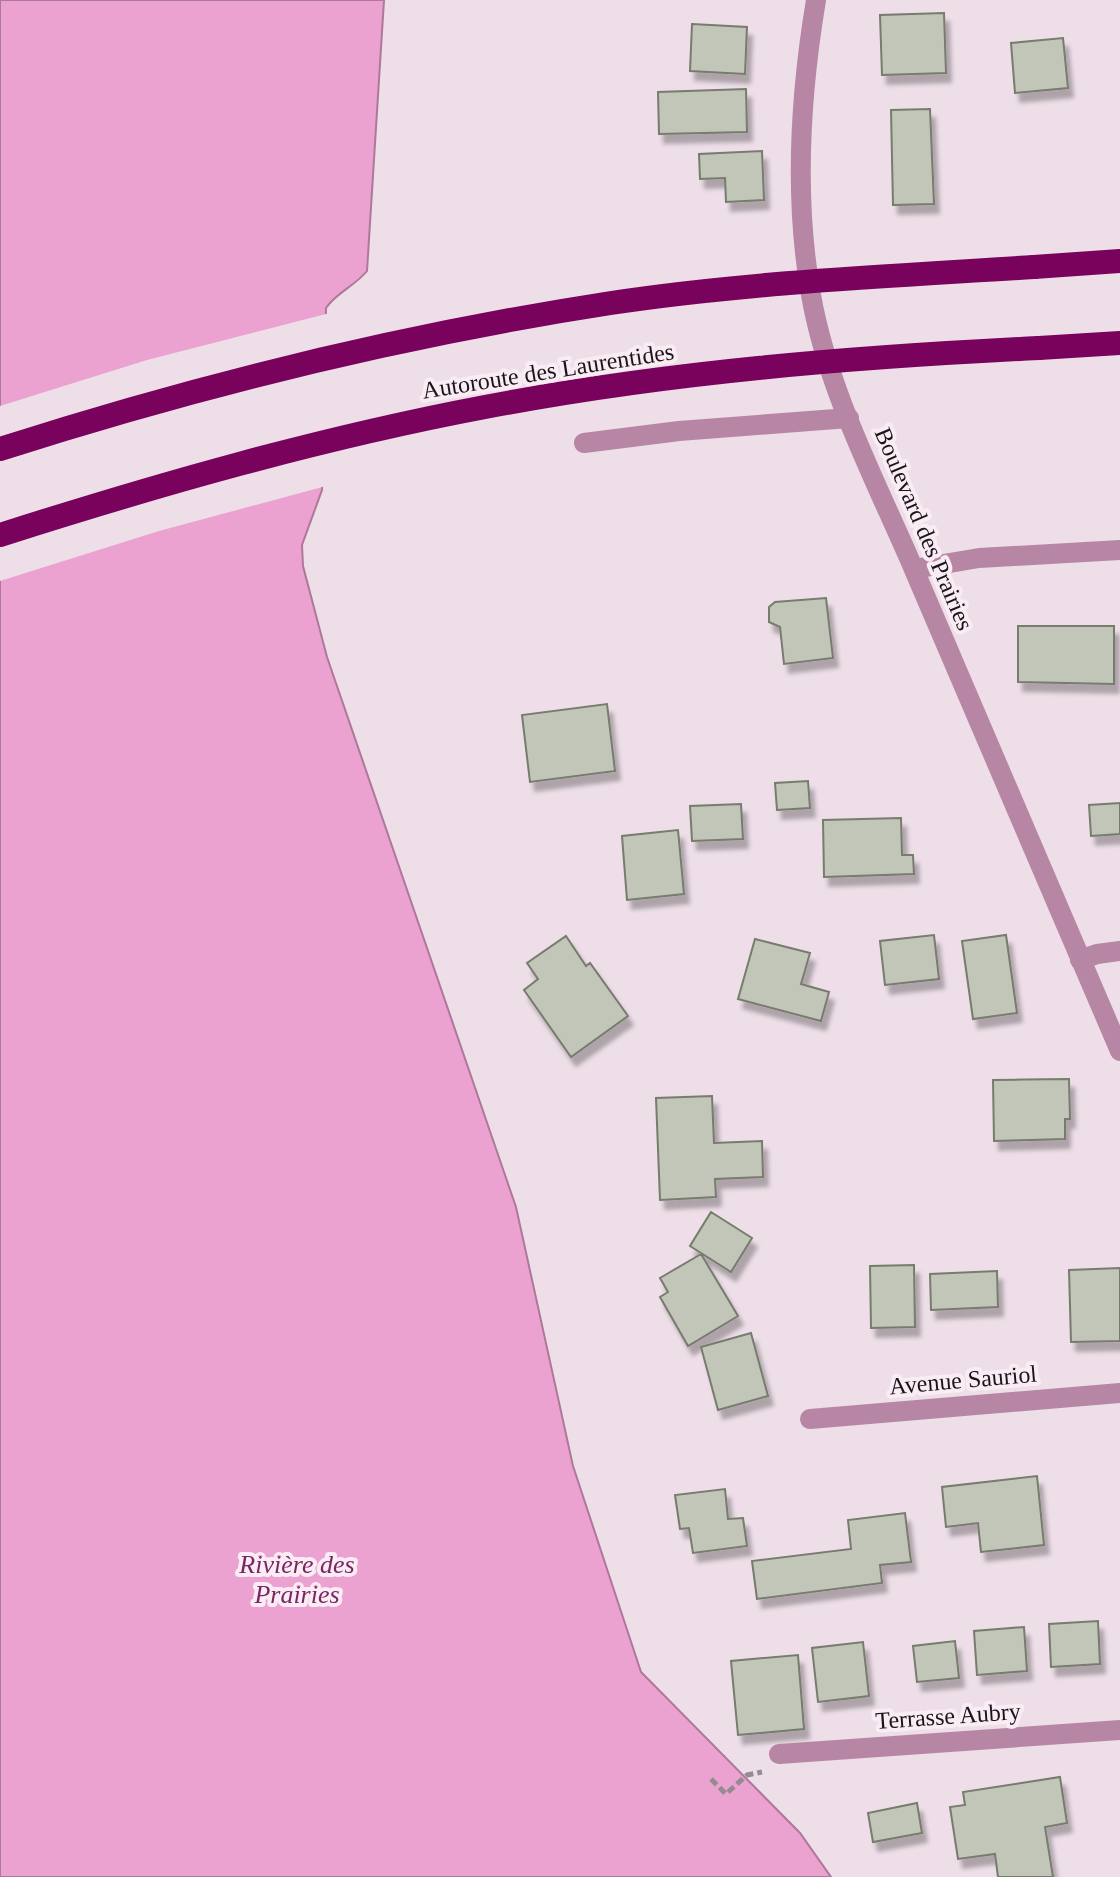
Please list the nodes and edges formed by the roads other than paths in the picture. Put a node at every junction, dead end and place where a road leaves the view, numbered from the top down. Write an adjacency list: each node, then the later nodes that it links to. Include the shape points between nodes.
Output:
1 (816, 0): 4 (street, Boulevard des Prairies, via 804,120 803,231 812,299)
2 (1120, 261): 6 (highway, bridge, via 698,292 504,321 197,389)
3 (1120, 343): 7 (highway, Autoroute des Laurentides, bridge, via 863,358 581,390 353,435)
4 (849, 418): 5 (street); 9 (street, Boulevard des Prairies)
5 (584, 443)
6 (0, 449)
7 (0, 535)
8 (1120, 550): 9 (street, via 979,558)
9 (914, 569): 11 (street, Boulevard des Prairies)
10 (1120, 951): 11 (street)
11 (1080, 960): 12 (street, Boulevard des Prairies)
12 (1120, 1051)
13 (1120, 1393): 14 (street, Avenue Sauriol)
14 (810, 1419)
15 (1120, 1730): 16 (street, Terrasse Aubry)
16 (779, 1754)

